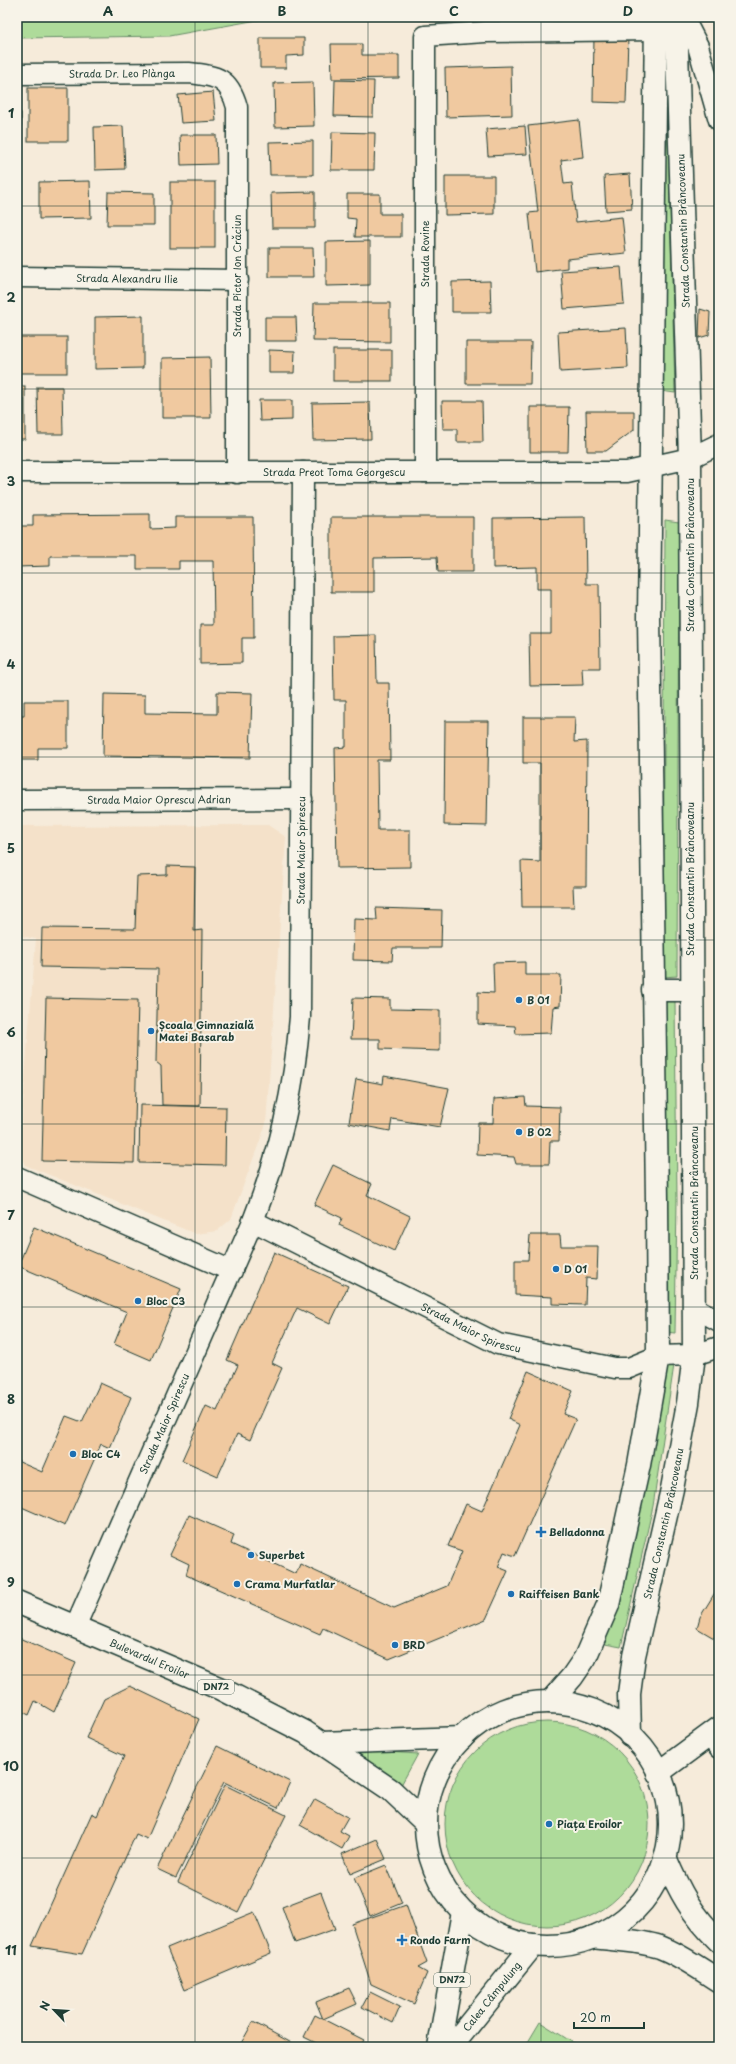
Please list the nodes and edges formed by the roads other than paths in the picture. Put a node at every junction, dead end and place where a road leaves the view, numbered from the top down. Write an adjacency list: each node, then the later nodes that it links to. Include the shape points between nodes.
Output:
1 (676, 17): 10 (main road, Strada Constantin Brâncoveanu)
2 (683, 17): 6 (street, via 698,46)
3 (656, 23): 11 (main road); 14 (street, Strada Rovine, via 425,36)
4 (17, 74): 5 (street, Strada Dr. Leo Plànga, via 189,73 209,75)
5 (225, 82): 8 (street, Strada Pictor Ion Crăciun, via 233,93 237,108)
6 (719, 120)
7 (17, 277): 8 (street, Strada Alexandru Ilie)
8 (238, 280): 15 (street, Strada Pictor Ion Crăciun)
9 (719, 444): 10 (street, Strada Preot Toma Georgescu)
10 (690, 458): 11 (street, Strada Preot Toma Georgescu); 19 (main road, Strada Constantin Brâncoveanu)
11 (651, 466): 14 (street, Strada Preot Toma Georgescu, via 627,472); 18 (main road, via 649,617)
12 (17, 472): 15 (street, Strada Preot Toma Georgescu)
13 (303, 472): 14 (street, Strada Preot Toma Georgescu); 15 (street, Strada Preot Toma Georgescu); 16 (street, Strada Maior Spirescu)
14 (425, 472)
15 (237, 473)
16 (302, 799): 17 (street, Strada Maior Oprescu Adrian); 21 (street, Strada Maior Spirescu, via 300,1017 297,1057 279,1147)
17 (17, 800)
18 (653, 990): 19 (main road); 27 (main road)
19 (691, 990): 23 (main road, Strada Constantin Brâncoveanu)
20 (17, 1177): 22 (street)
21 (253, 1221): 22 (street, Strada Maior Spirescu); 27 (street, Strada Maior Spirescu, via 498,1344 615,1368 629,1368)
22 (232, 1271): 29 (street, Strada Maior Spirescu)
23 (694, 1308): 24 (street); 26 (main road, Strada Constantin Brâncoveanu)
24 (719, 1321)
25 (719, 1347): 26 (street)
26 (694, 1355): 27 (street); 31 (main road, Strada Constantin Brâncoveanu, via 672,1489 634,1656 629,1694)
27 (658, 1356): 30 (main road, via 639,1465 608,1605 585,1658)
28 (17, 1602): 29 (main road, Bulevardul Eroilor / DN72)
29 (75, 1627): 34 (main road, Bulevardul Eroilor / DN72, via 221,1689 305,1732)
30 (550, 1702): 31 (main road, via 569,1704 592,1711 610,1719); 33 (main road, via 505,1710 478,1724)
31 (630, 1735): 35 (main road, via 645,1750)
32 (716, 1737): 35 (main road)
33 (462, 1738): 34 (main road); 36 (main road, via 435,1779 428,1803)
34 (321, 1743): 36 (main road, Bulevardul Eroilor / DN72, via 391,1790)
35 (658, 1773): 37 (main road, via 668,1806 670,1832)
36 (426, 1823): 38 (main road, via 429,1851 435,1870 448,1894)
37 (665, 1857): 39 (main road, via 654,1884 636,1908 614,1927); 40 (main road, via 687,1905)
38 (464, 1912): 41 (main road, via 493,1933 512,1941); 43 (main road, DN72)
39 (593, 1938): 41 (main road, via 563,1945); 42 (main road, via 641,1942 660,1948)
40 (719, 1941)
41 (532, 1945): 44 (main road, Calea Câmpulung)
42 (719, 1981)
43 (439, 2047)
44 (451, 2047)

